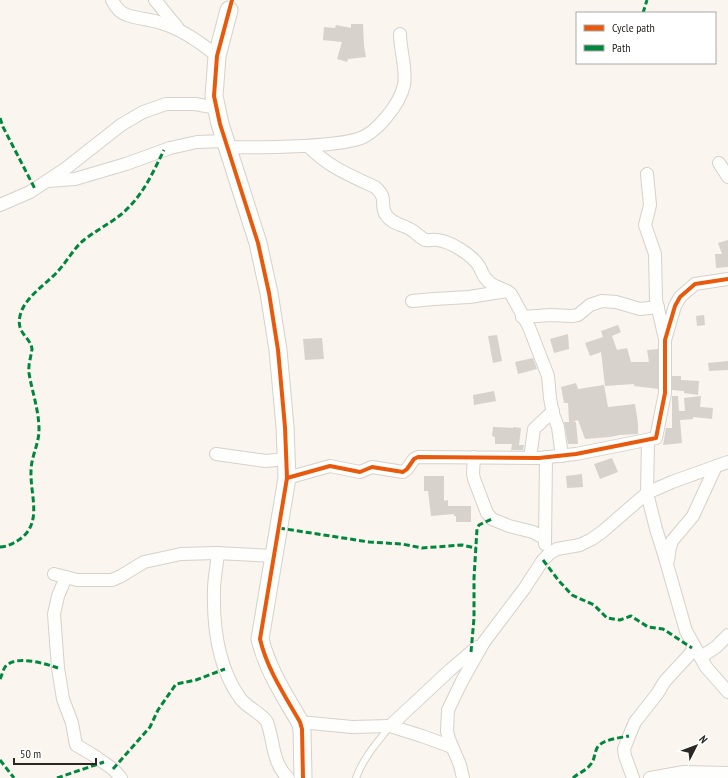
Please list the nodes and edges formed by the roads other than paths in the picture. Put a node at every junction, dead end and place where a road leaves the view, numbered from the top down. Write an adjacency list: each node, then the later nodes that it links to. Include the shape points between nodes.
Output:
1 (112, 0): 4 (street, via 117,8 127,15 163,23)
2 (155, 0): 4 (street)
3 (230, 5): 6 (street)
4 (179, 30): 6 (street)
5 (400, 34): 9 (street, via 404,84 401,94 387,116 369,134 358,139)
6 (217, 56): 7 (street, via 214,96)
7 (216, 108): 8 (street); 13 (street, via 195,104 166,104 143,112 121,125)
8 (226, 144): 9 (street, via 253,148); 13 (street, via 197,142 170,148 75,179); 28 (street, via 258,243 269,293 278,350)
9 (308, 146): 16 (street, via 332,166 380,191 384,199 385,213 394,223 413,231 425,240 439,240 458,248 479,266 482,276 489,283)
10 (719, 163): 12 (street)
11 (647, 174): 18 (street, via 650,205 646,225 655,254)
12 (728, 177)
13 (46, 181): 14 (street, via 30,192)
14 (0, 205)
15 (728, 278): 20 (street, via 695,284 680,297)
16 (507, 291): 17 (street); 19 (street)
17 (412, 301)
18 (658, 307): 19 (street, via 640,309 602,301 572,316); 20 (street)
19 (522, 317): 21 (street, via 529,327 548,376)
20 (665, 340): 22 (street, via 665,393 657,436)
21 (553, 411): 24 (street); 26 (street, via 534,429)
22 (648, 440): 24 (street); 32 (street)
23 (216, 454): 28 (street, via 266,460)
24 (562, 456): 27 (street)
25 (474, 457): 26 (street); 31 (street, via 418,457 401,472 372,467 360,472 330,466); 33 (street, via 474,479 490,517 498,523 534,532)
26 (530, 458): 27 (street)
27 (546, 458): 33 (street)
28 (286, 459): 31 (street)
29 (728, 462): 30 (street)
30 (716, 466): 32 (street); 37 (street, via 693,516 672,540)
31 (287, 478): 35 (street)
32 (647, 493): 36 (street, via 592,539 580,545 557,549); 37 (street)
33 (544, 538): 36 (street)
34 (218, 553): 35 (street); 48 (street, via 181,554 144,562 112,580 77,580 60,576 54,614 58,678 72,722 76,745 113,769); 49 (street, via 214,614 222,660 240,698 246,706 266,720 276,759)
35 (274, 556): 43 (street, via 260,639 262,650 274,676)
36 (543, 560): 39 (street)
37 (667, 564): 40 (street, via 686,631)
38 (728, 635): 41 (street)
39 (484, 642): 44 (street); 45 (street, via 448,710 447,731)
40 (693, 644): 41 (street); 53 (street, via 692,651 665,681 635,722 624,749)
41 (701, 658): 42 (street)
42 (728, 692)
43 (300, 722): 44 (street, via 352,727); 50 (street, via 303,740)
44 (390, 726): 45 (street); 51 (lane, via 367,755)
45 (452, 747): 52 (street)
46 (728, 773): 47 (street)
47 (702, 776): 54 (street, via 684,772)
48 (121, 778)
49 (288, 778)
50 (303, 778)
51 (356, 778)
52 (463, 778)
53 (633, 778)
54 (650, 778)

